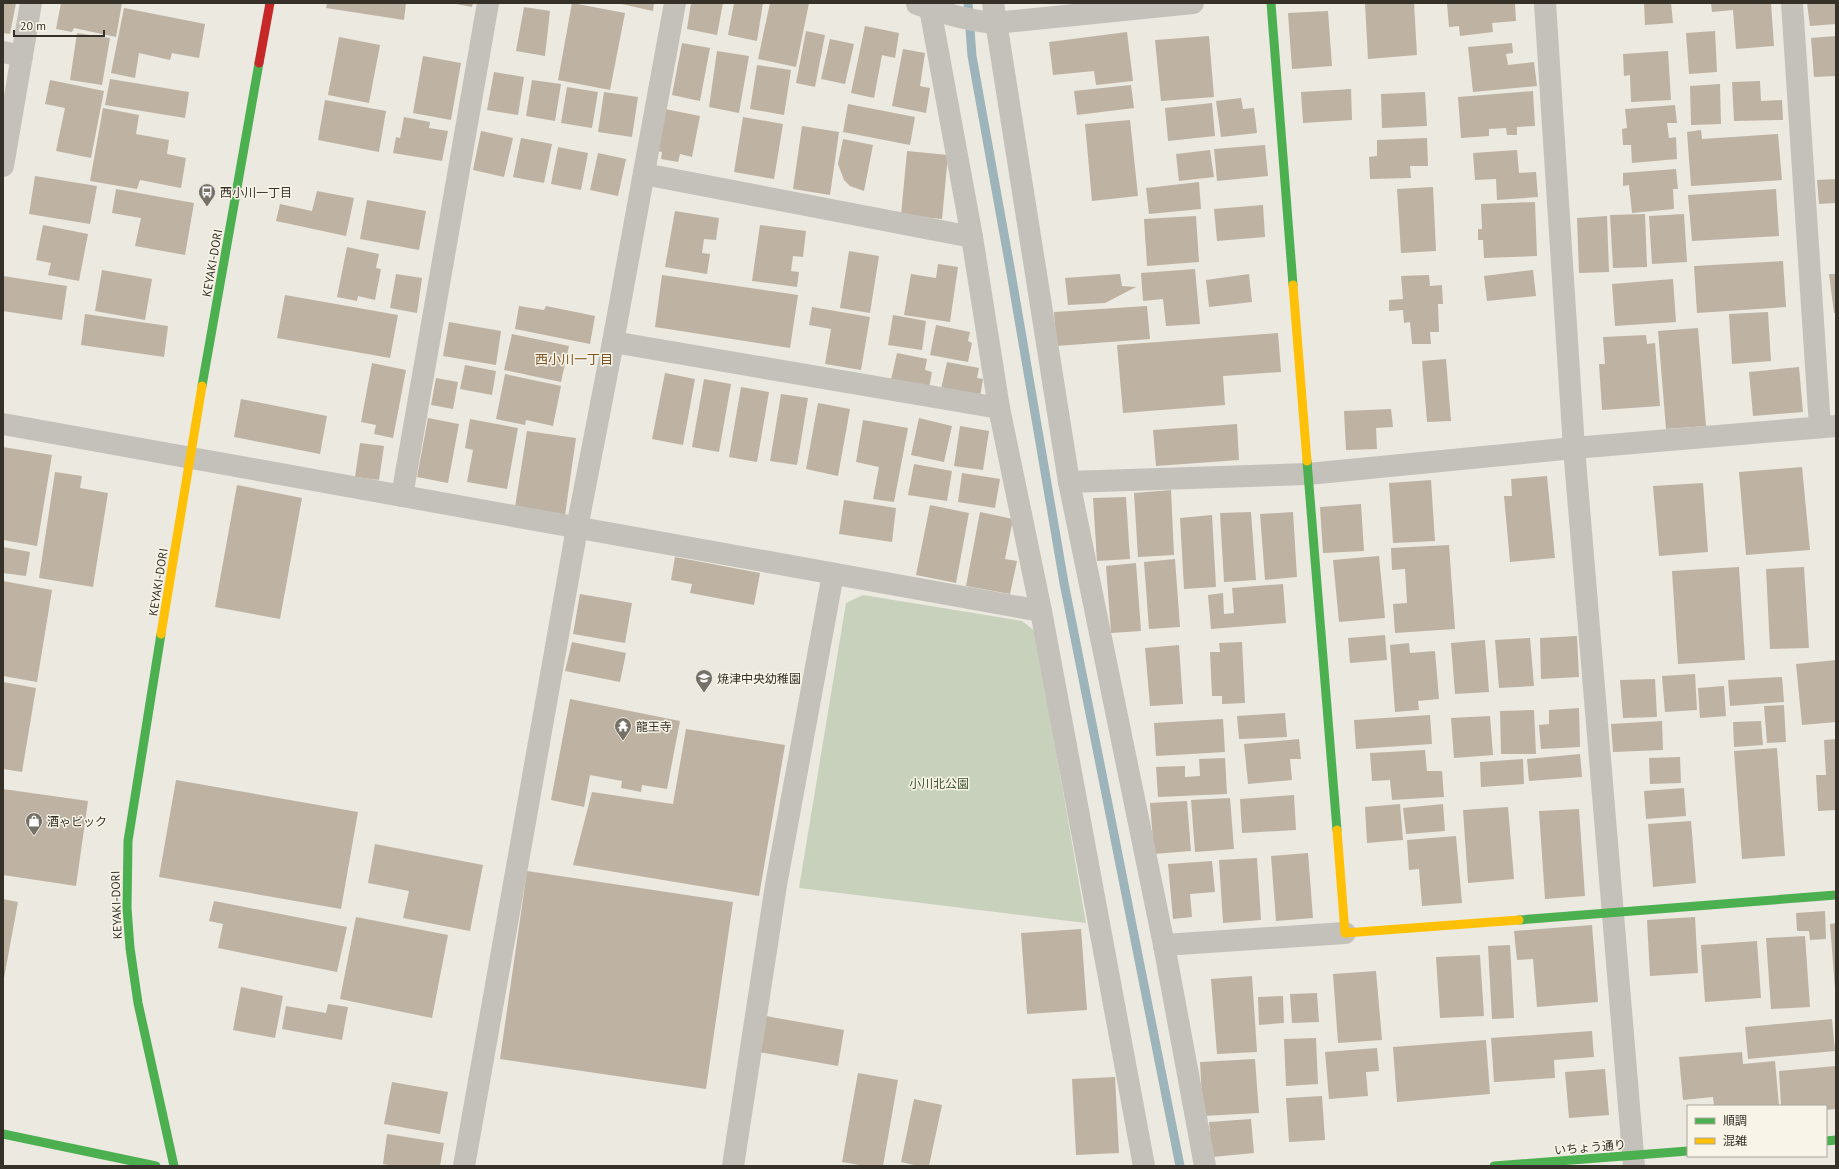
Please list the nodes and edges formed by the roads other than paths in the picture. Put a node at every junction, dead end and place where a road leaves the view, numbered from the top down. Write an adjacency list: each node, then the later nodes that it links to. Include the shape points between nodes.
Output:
1 (31, 3): 11 (street)
2 (270, 3): 20 (street, KEYAKI-DORI)
3 (488, 3): 23 (street)
4 (675, 3): 13 (street)
5 (1193, 3): 10 (street)
6 (1271, 3): 21 (street)
7 (1545, 3): 19 (street)
8 (1792, 3): 18 (street)
9 (928, 7): 10 (street); 14 (street)
10 (990, 16): 22 (street)
11 (12, 54): 12 (street)
12 (3, 166)
13 (644, 174): 14 (street); 15 (street)
14 (972, 237): 16 (street)
15 (613, 342): 16 (street); 24 (street)
16 (999, 408): 26 (street)
17 (3, 424): 20 (street)
18 (1828, 426): 19 (street)
19 (1574, 448): 21 (street); 28 (street)
20 (190, 457): 23 (street); 35 (street, KEYAKI-DORI, via 128,841 126,891 130,947 138,1000)
21 (1308, 474): 22 (street); 29 (street)
22 (1069, 482): 30 (street)
23 (402, 496): 24 (street)
24 (577, 528): 25 (street); 36 (street)
25 (833, 574): 26 (street); 37 (street, via 776,884)
26 (1041, 611): 38 (street)
27 (1836, 895): 28 (street)
28 (1612, 912): 29 (street); 33 (street)
29 (1345, 933): 30 (street)
30 (1164, 945): 39 (street)
31 (3, 1134): 34 (street)
32 (1687, 1151): 33 (street, いちょう通り)
33 (1633, 1161): 40 (street, いちょう通り)
34 (156, 1166)
35 (174, 1166)
36 (464, 1166)
37 (733, 1166)
38 (1144, 1166)
39 (1205, 1166)
40 (1494, 1166)

